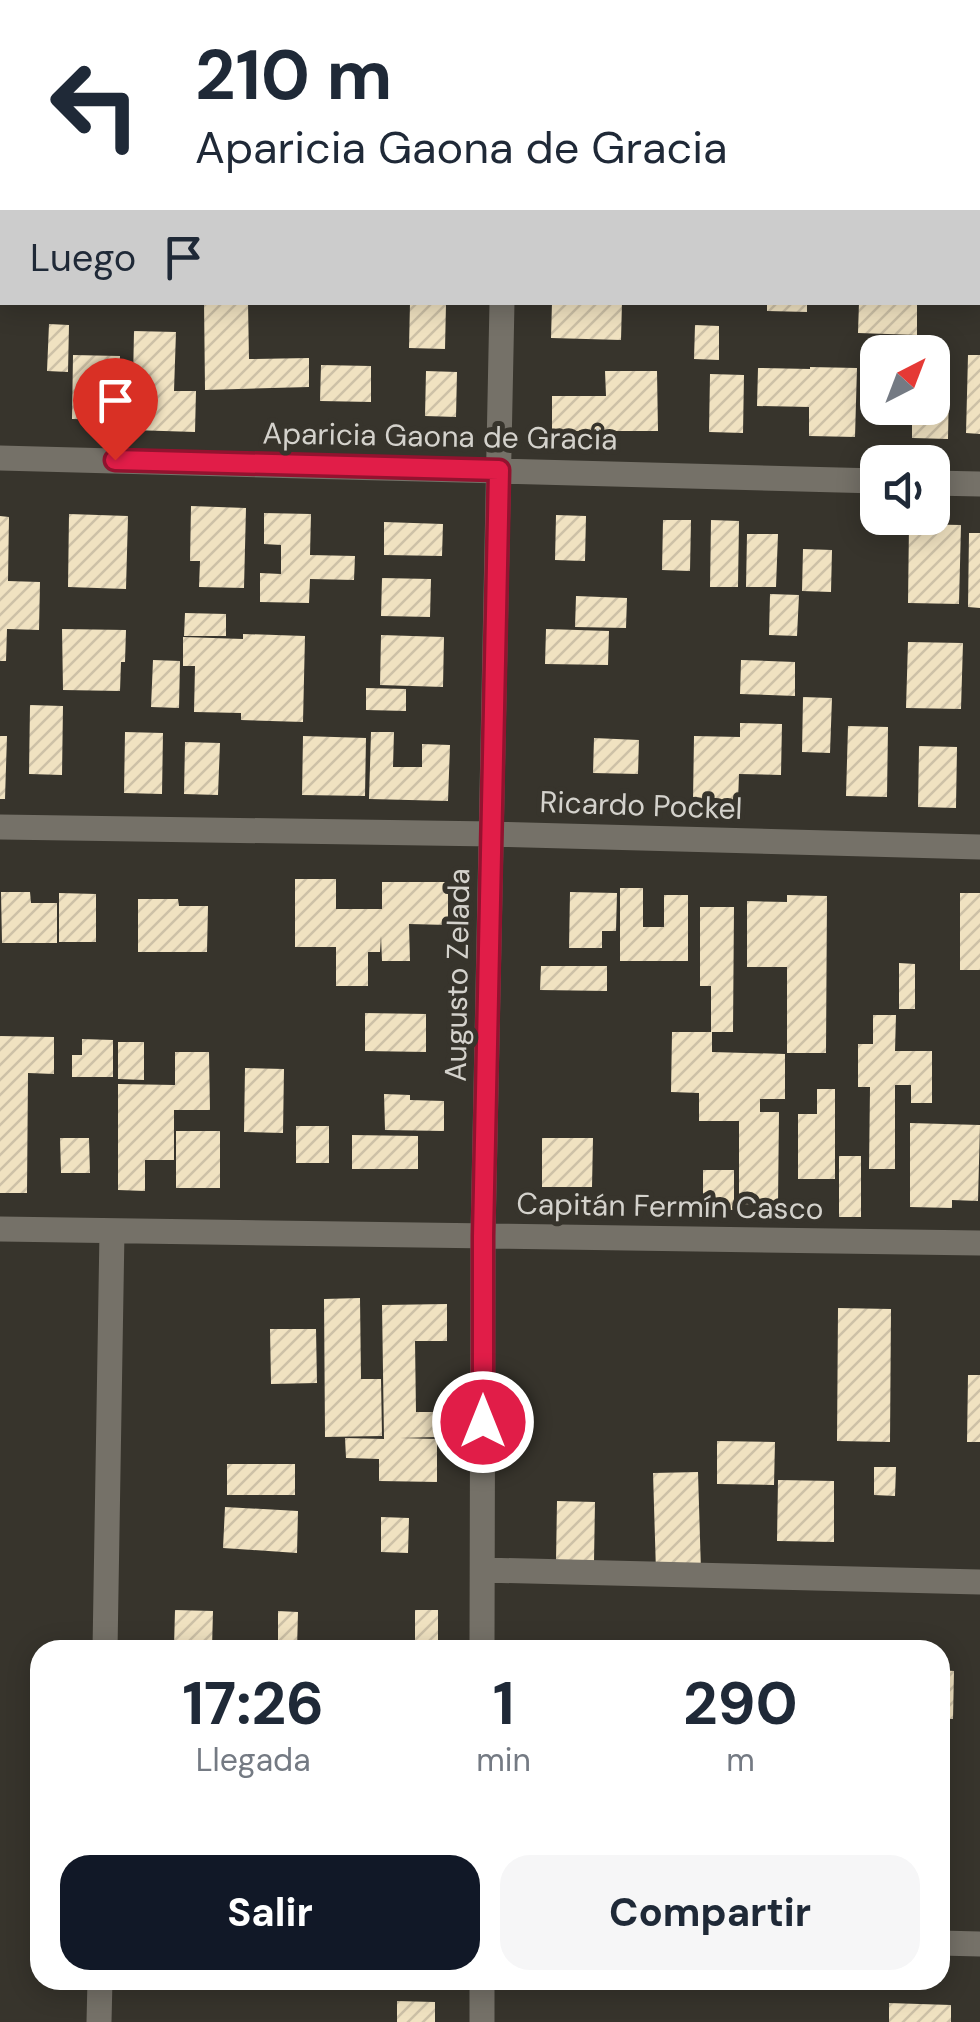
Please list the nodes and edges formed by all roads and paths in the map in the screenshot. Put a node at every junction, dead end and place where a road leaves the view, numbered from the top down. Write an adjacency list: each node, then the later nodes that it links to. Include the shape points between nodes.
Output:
1 (502, 305): 3 (street, Augusto Zelada)
2 (0, 458): 3 (street, Aparicia Gaona de Gracia)
3 (499, 470): 4 (street, Aparicia Gaona de Gracia); 8 (street, Augusto Zelada)
4 (860, 480)
5 (950, 483): 6 (street)
6 (980, 484)
7 (0, 827): 8 (street, Ricardo Pockel)
8 (493, 834): 9 (street, Ricardo Pockel); 12 (street, Augusto Zelada)
9 (980, 847)
10 (0, 1229): 11 (street, Capitán Fermín Casco)
11 (112, 1230): 12 (street, Capitán Fermín Casco); 16 (street)
12 (483, 1236): 13 (street, Capitán Fermín Casco); 14 (street, Augusto Zelada)
13 (980, 1243)
14 (482, 1570): 15 (street); 17 (street, Augusto Zelada)
15 (980, 1582)
16 (105, 1640)
17 (482, 1640)
18 (950, 1944): 19 (street)
19 (980, 1944)
20 (100, 1990): 22 (street)
21 (482, 1990): 23 (street)
22 (100, 2022)
23 (482, 2022)

